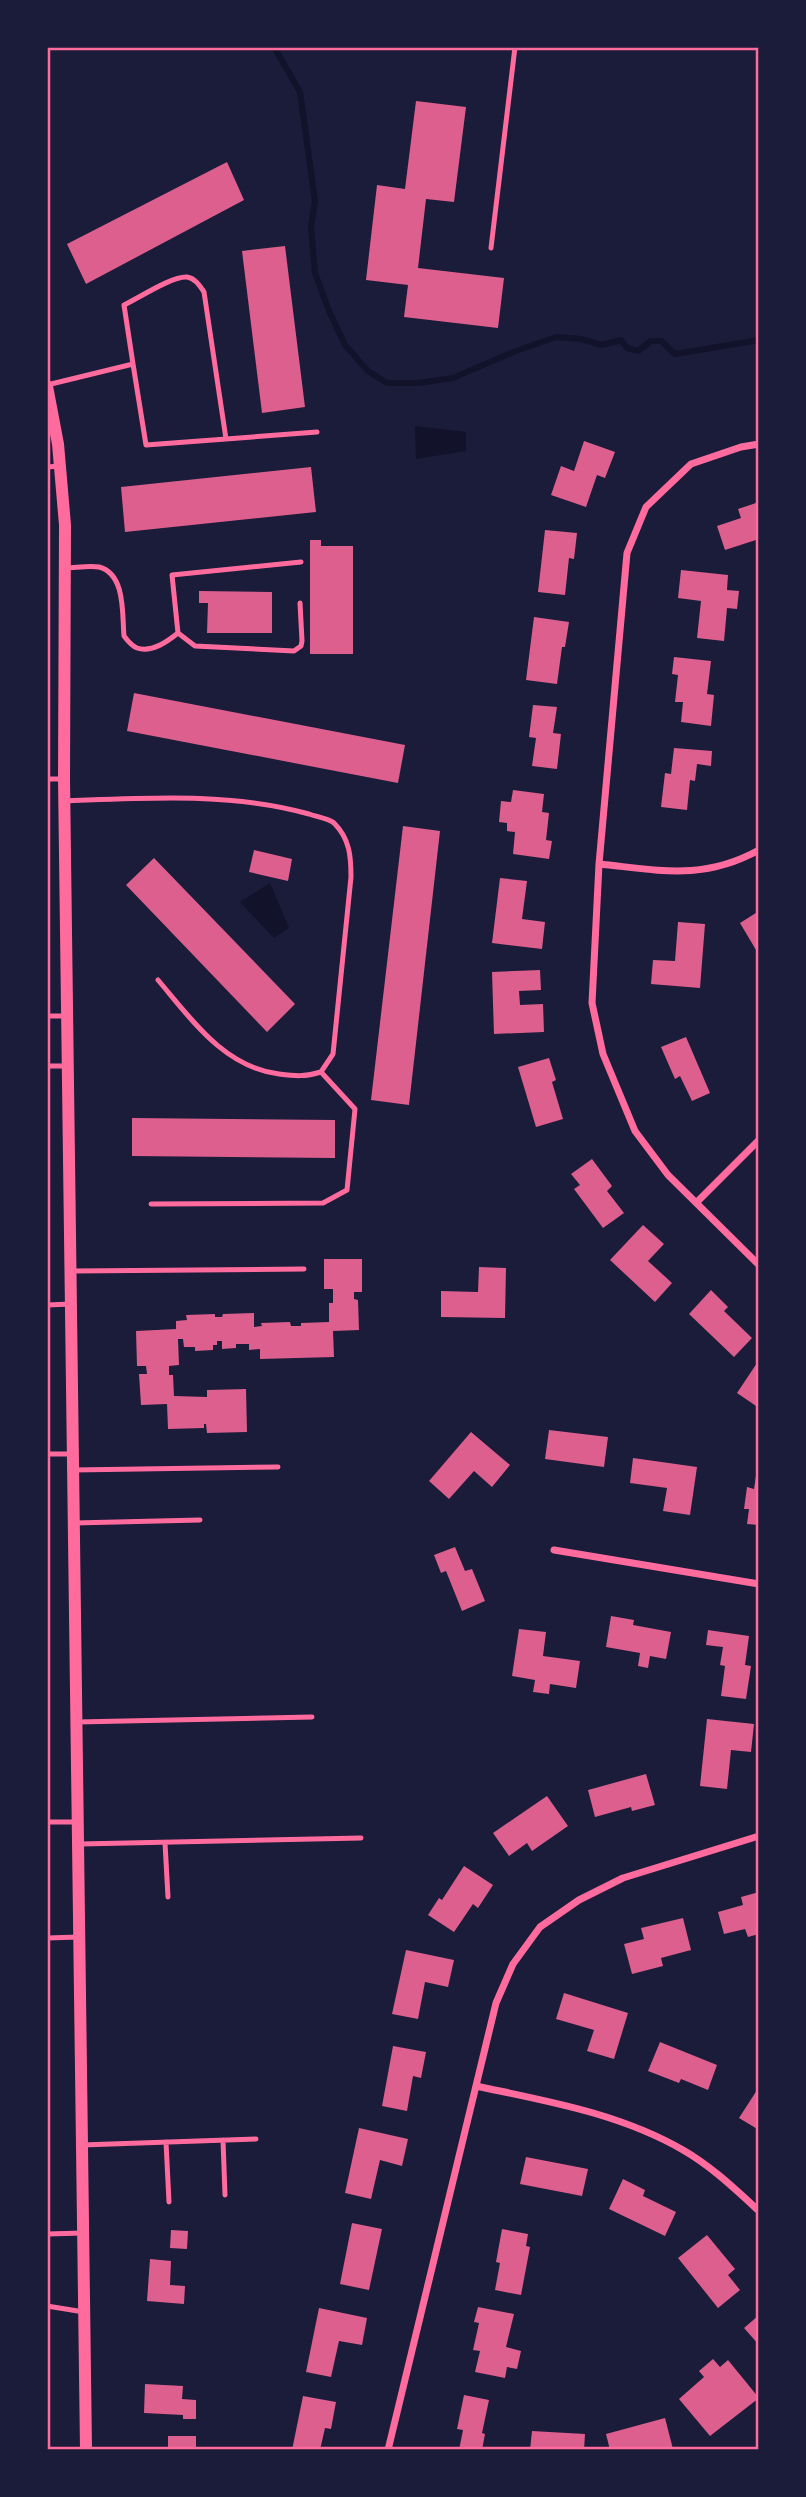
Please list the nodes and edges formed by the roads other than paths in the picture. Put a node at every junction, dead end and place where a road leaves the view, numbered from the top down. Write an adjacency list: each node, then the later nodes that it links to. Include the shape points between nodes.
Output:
1 (515, 47): 2 (lane)
2 (491, 248)
3 (133, 364): 4 (lane); 7 (lane, via 146,445); 7 (lane, via 124,305 174,279 196,281 204,292)
4 (47, 386): 5 (street)
5 (49, 404): 9 (street)
6 (317, 432): 7 (lane)
7 (226, 439)
8 (759, 444): 18 (street, via 691,464 646,507 628,553)
9 (54, 466): 11 (street, via 65,525)
10 (301, 562): 13 (lane, via 172,575)
11 (65, 568): 13 (lane, via 98,567 111,573 119,587 124,636 136,648 151,649); 15 (street)
12 (300, 603): 13 (lane, via 302,641 295,651 195,646)
13 (178, 632)
14 (47, 779): 15 (lane)
15 (64, 779): 16 (street)
16 (64, 801): 21 (street); 24 (lane, via 221,799 288,808 332,821 351,851 351,877 332,1054)
17 (759, 850): 18 (street, via 705,871)
18 (599, 864): 26 (street, via 592,1003 603,1054 635,1131 668,1175)
19 (158, 980): 24 (lane, via 234,1060 264,1072 304,1077)
20 (47, 1016): 21 (lane)
21 (67, 1016): 23 (street)
22 (47, 1066): 23 (lane)
23 (68, 1066): 30 (street)
24 (321, 1072): 27 (lane, via 355,1109 347,1190 323,1203)
25 (759, 1140): 26 (street)
26 (697, 1202): 28 (street)
27 (151, 1204)
28 (759, 1265)
29 (304, 1269): 30 (lane)
30 (70, 1271): 31 (street)
31 (71, 1304): 32 (lane); 34 (street)
32 (47, 1305)
33 (47, 1454): 34 (lane)
34 (73, 1454): 36 (street)
35 (278, 1467): 36 (lane)
36 (73, 1470): 38 (street)
37 (200, 1520): 38 (lane)
38 (74, 1523): 42 (street)
39 (554, 1550): 40 (street)
40 (759, 1584)
41 (312, 1717): 42 (lane)
42 (76, 1722): 44 (street)
43 (47, 1822): 44 (lane)
44 (78, 1822): 48 (street)
45 (759, 1836): 52 (street, via 623,1878 540,1927 513,1965 496,2003)
46 (360, 1838): 47 (lane)
47 (165, 1843): 48 (lane); 49 (lane)
48 (78, 1844): 50 (street)
49 (168, 1897)
50 (79, 1937): 51 (lane); 56 (street)
51 (47, 1938)
52 (476, 2086): 59 (street, via 582,2109 641,2130 701,2162); 65 (street)
53 (256, 2139): 54 (lane)
54 (223, 2140): 55 (lane); 57 (lane)
55 (166, 2142): 56 (lane); 58 (lane)
56 (82, 2145): 60 (street)
57 (225, 2195)
58 (169, 2202)
59 (759, 2211)
60 (83, 2233): 61 (lane); 63 (street)
61 (47, 2234)
62 (47, 2306): 63 (lane)
63 (84, 2312): 64 (street)
64 (86, 2450)
65 (388, 2450)

